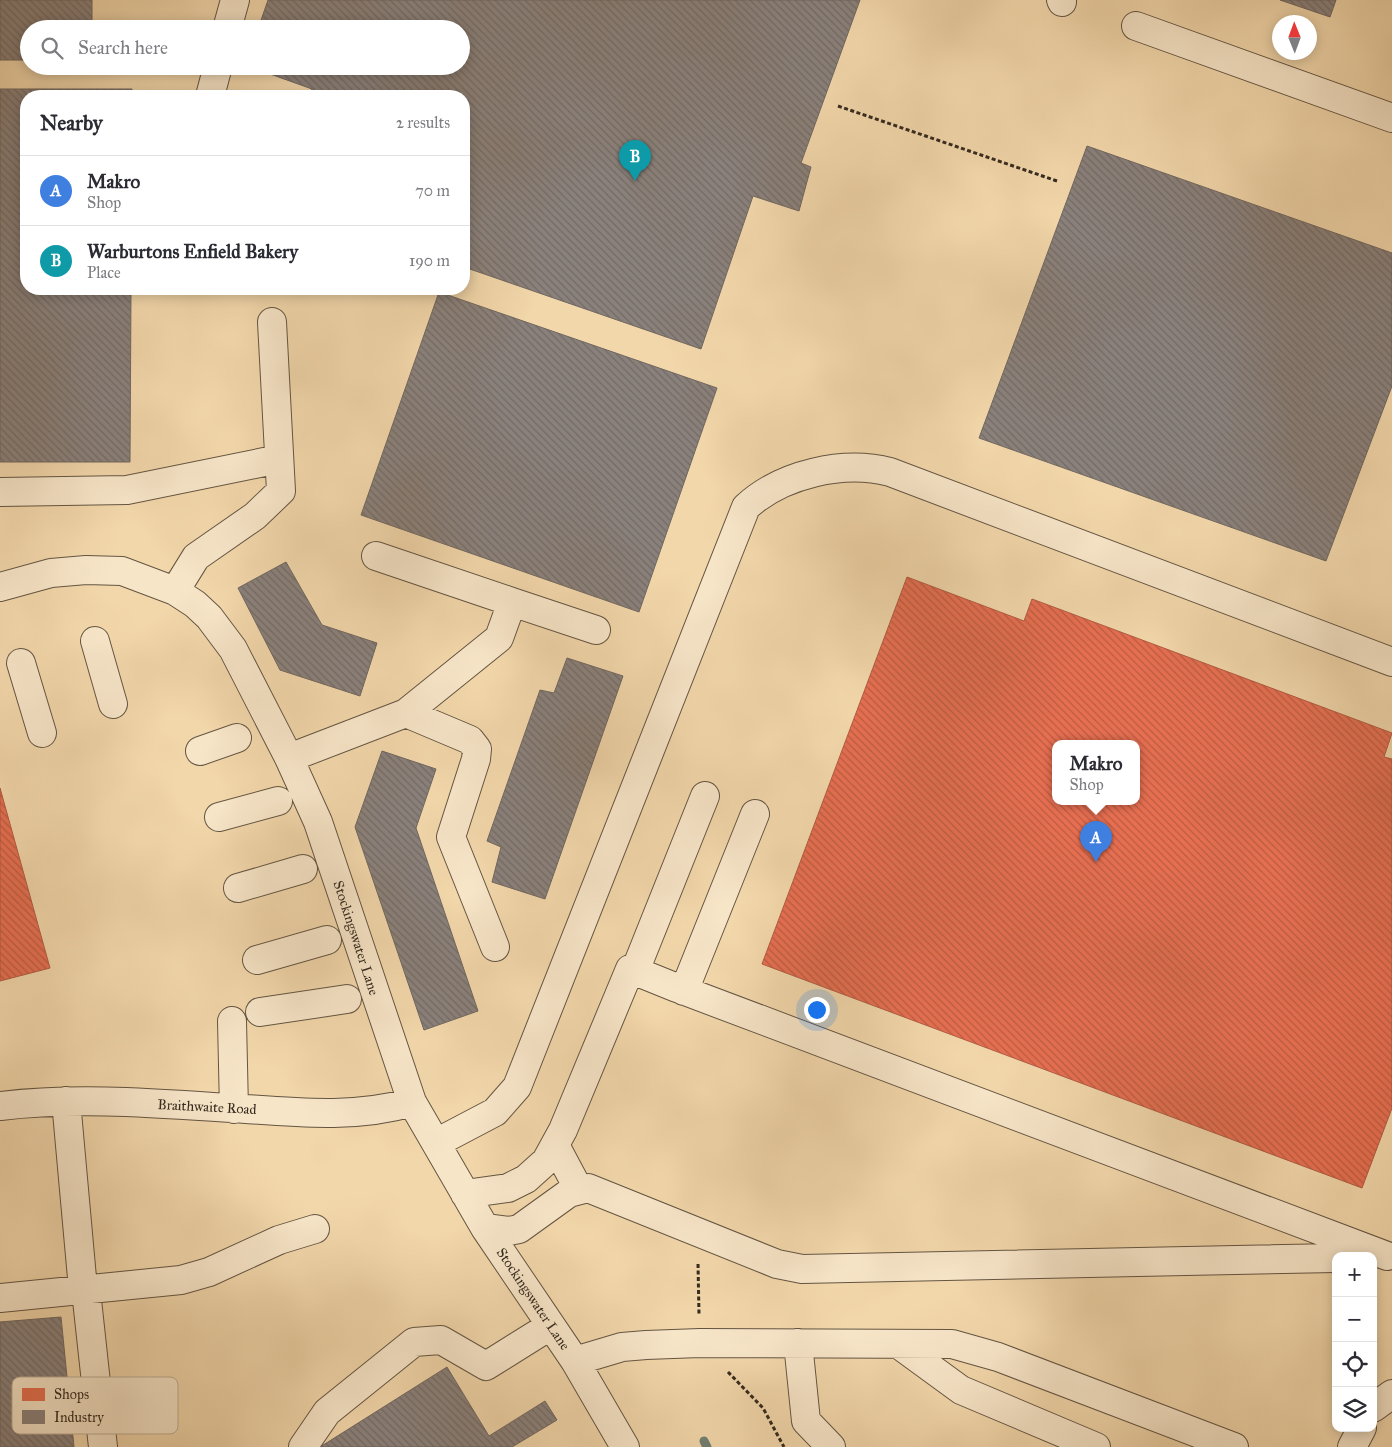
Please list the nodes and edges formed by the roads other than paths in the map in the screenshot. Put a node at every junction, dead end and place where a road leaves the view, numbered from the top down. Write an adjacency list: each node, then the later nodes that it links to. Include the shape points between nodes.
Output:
1 (235, 0): 2 (street)
2 (229, 20)
3 (1136, 26): 6 (street)
4 (216, 75): 5 (street)
5 (212, 90)
6 (1392, 118)
7 (272, 322): 8 (street)
8 (280, 459): 9 (street, via 127,490); 12 (street, via 281,491 255,516 196,557)
9 (0, 492)
10 (376, 556): 13 (street)
11 (0, 587): 12 (street, Stockingswater Lane, via 52,572 86,570 122,571)
12 (175, 591): 23 (street, Stockingswater Lane, via 209,617 233,649)
13 (512, 602): 14 (street); 19 (street, via 499,638)
14 (596, 630)
15 (95, 641): 18 (street)
16 (1392, 662): 42 (street, via 890,472 858,467 806,475 769,489 746,507 517,1086 495,1112)
17 (21, 663): 20 (street)
18 (113, 704)
19 (406, 713): 23 (street); 31 (street, via 470,740 477,749 451,837)
20 (42, 733)
21 (237, 738): 22 (street)
22 (200, 750)
23 (289, 758): 39 (street, Stockingswater Lane, via 318,822)
24 (706, 796): 33 (street)
25 (278, 801): 27 (street)
26 (755, 814): 34 (street)
27 (219, 817)
28 (303, 869): 29 (street)
29 (238, 888)
30 (327, 940): 32 (street)
31 (495, 947)
32 (258, 960)
33 (635, 971): 34 (street); 43 (street, via 630,968)
34 (684, 991): 48 (street)
35 (347, 999): 36 (street)
36 (260, 1012)
37 (232, 1021): 41 (street)
38 (66, 1101): 40 (street, Braithwaite Road); 41 (street, Braithwaite Road); 50 (street)
39 (412, 1102): 41 (street, Braithwaite Road, via 356,1112); 42 (street, Stockingswater Lane)
40 (0, 1106)
41 (234, 1109)
42 (436, 1143): 45 (street, Stockingswater Lane)
43 (555, 1145): 44 (street); 45 (street, via 546,1161 526,1179 508,1188)
44 (579, 1190): 46 (street, via 569,1193 518,1229 510,1232); 49 (street, via 598,1190 777,1264 802,1269)
45 (466, 1194): 46 (street, Stockingswater Lane)
46 (485, 1228): 52 (street, Stockingswater Lane)
47 (315, 1229): 50 (street, via 279,1240 209,1272 181,1280)
48 (1384, 1256)
49 (1332, 1258)
50 (83, 1289): 51 (street); 56 (street)
51 (0, 1298)
52 (550, 1326): 55 (street, Stockingswater Lane); 62 (street, via 486,1366 441,1340 414,1342 327,1412)
53 (798, 1343): 54 (street); 55 (street, via 622,1347); 64 (street, via 806,1422)
54 (898, 1344): 65 (street, via 961,1390); 66 (street, via 952,1344 998,1357)
55 (575, 1362): 63 (street, Stockingswater Lane)
56 (95, 1377)
57 (1392, 1394): 58 (street)
58 (1377, 1405)
59 (1360, 1432): 67 (street)
60 (102, 1434): 61 (street)
61 (103, 1447)
62 (302, 1447)
63 (625, 1447)
64 (831, 1447)
65 (1096, 1447)
66 (1234, 1447)
67 (1352, 1447)

